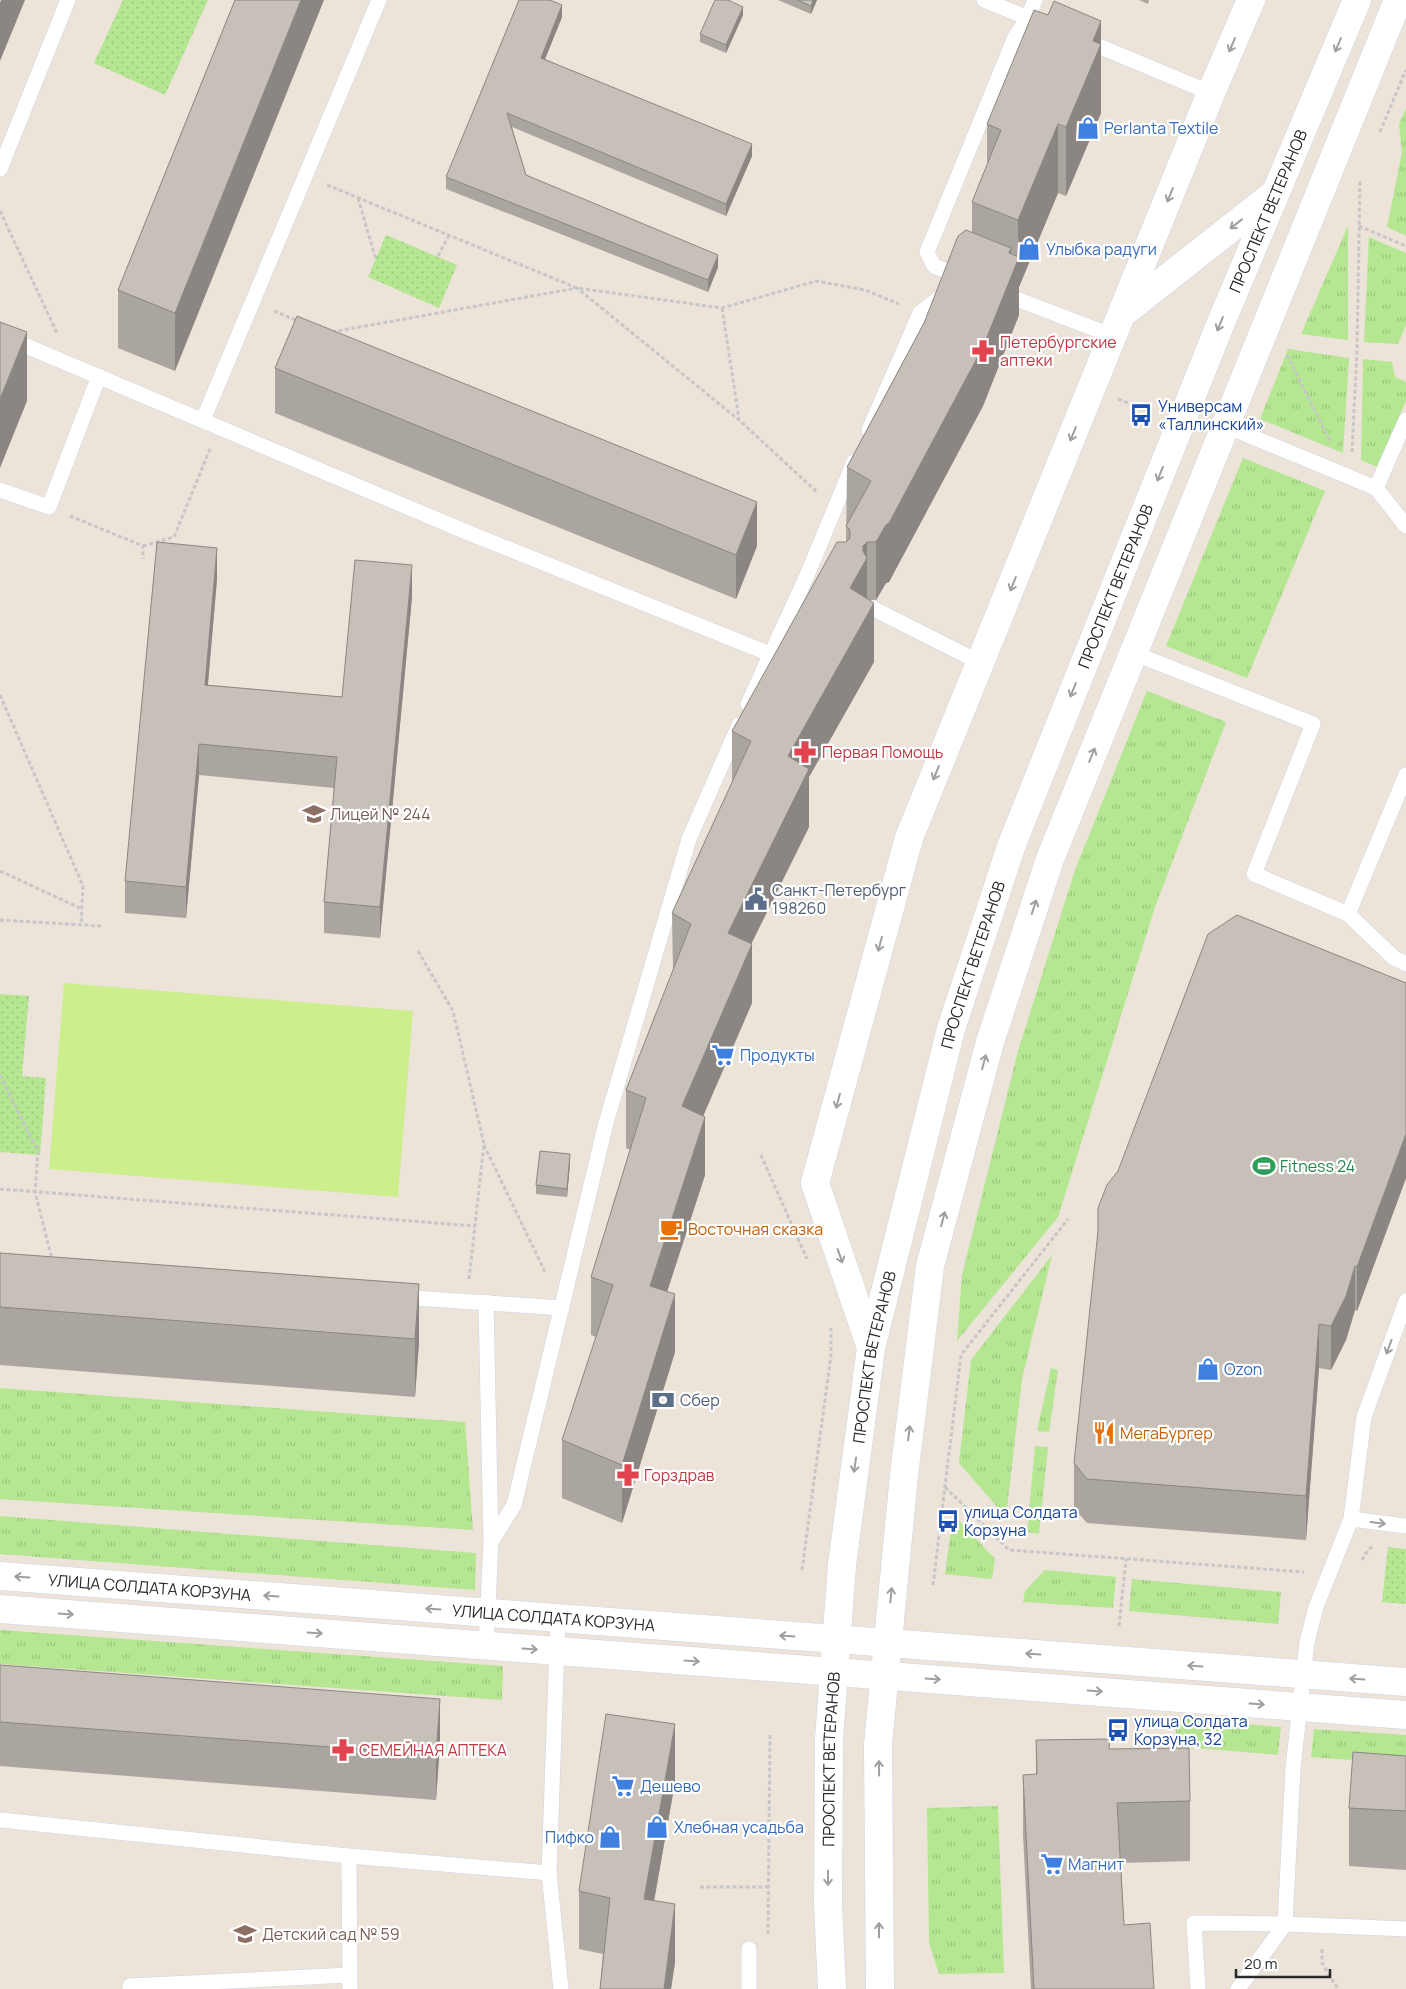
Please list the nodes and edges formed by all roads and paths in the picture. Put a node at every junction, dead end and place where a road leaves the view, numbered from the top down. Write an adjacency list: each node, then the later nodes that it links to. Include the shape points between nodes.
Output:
1 (68, 0): 12 (lane)
2 (379, 0): 13 (lane)
3 (984, 0): 8 (lane)
4 (1035, 0): 8 (lane)
5 (1251, 0): 11 (street, one-way to 11)
6 (1357, 0): 15 (street, ПРОСПЕКТ ВЕТЕРАНОВ, one-way to 15)
7 (1393, 2): 38 (street)
8 (1028, 18): 9 (lane); 27 (lane, via 1015,37 926,252 934,266 969,280)
9 (1054, 28)
10 (1072, 36): 11 (lane)
11 (1211, 93): 29 (street, one-way to 29)
12 (0, 169)
13 (305, 176): 16 (path); 35 (lane)
14 (1360, 178): 18 (path)
15 (1274, 194): 29 (street, one-way to 29); 79 (street, ПРОСПЕКТ ВЕТЕРАНОВ, one-way to 79, via 1012,844 951,1029)
16 (358, 197): 19 (path); 22 (path)
17 (0, 211): 33 (path)
18 (1359, 226): 20 (path); 40 (path, via 1357,350 1352,457)
19 (449, 234): 21 (path); 23 (path)
20 (1406, 246)
21 (438, 256)
22 (376, 260)
23 (577, 288): 26 (path); 30 (path); 36 (path)
24 (991, 288): 29 (lane)
25 (266, 307): 28 (path)
26 (722, 308): 27 (path, via 816,281 865,290); 36 (path)
27 (920, 313): 44 (lane)
28 (301, 322)
29 (1117, 325): 53 (street, one-way to 53)
30 (328, 333)
31 (0, 335): 33 (lane)
32 (1284, 350): 40 (path)
33 (73, 366): 34 (lane)
34 (99, 376): 35 (lane); 43 (lane)
35 (203, 420): 39 (lane)
36 (739, 420): 44 (path)
37 (1406, 420): 41 (lane)
38 (1226, 426): 40 (lane); 51 (street)
39 (219, 427): 46 (path, via 174,537); 52 (lane, via 472,534)
40 (1348, 477): 41 (lane)
41 (1376, 488): 45 (lane)
42 (0, 490): 43 (lane)
43 (48, 508): 46 (path)
44 (834, 508): 48 (lane)
45 (1406, 526)
46 (143, 546): 47 (path)
47 (143, 559)
48 (808, 572): 49 (lane); 52 (lane)
49 (825, 582)
50 (872, 608): 53 (lane)
51 (1134, 653): 58 (lane, via 1313,724 1254,874); 94 (street, one-way to 51, via 930,1266 990,1042 1050,859)
52 (770, 654): 77 (lane, via 689,839 606,1123)
53 (981, 662): 79 (street, one-way to 79, via 909,838 815,1183)
54 (0, 694): 57 (path, via 83,886)
55 (1406, 775): 58 (lane)
56 (0, 871): 57 (path)
57 (82, 909): 60 (path)
58 (1348, 914): 63 (lane, via 1394,958)
59 (0, 920): 60 (path)
60 (81, 925): 61 (path)
61 (101, 926)
62 (418, 950): 65 (path, via 452,1011)
63 (1406, 964)
64 (0, 1075): 68 (path, via 38,1152)
65 (484, 1144): 70 (path); 77 (path)
66 (761, 1155): 71 (path)
67 (0, 1189): 68 (path)
68 (35, 1192): 70 (path); 72 (path)
69 (1068, 1219): 80 (path, via 961,1355)
70 (475, 1226): 74 (path)
71 (808, 1261)
72 (54, 1267)
73 (388, 1296): 74 (lane)
74 (467, 1301): 76 (lane)
75 (1406, 1301): 81 (lane, one-way to 81, via 1364,1417)
76 (486, 1302): 77 (lane); 83 (lane)
77 (562, 1308): 83 (lane, via 514,1505)
78 (831, 1326): 85 (path)
79 (871, 1348): 93 (street, ПРОСПЕКТ ВЕТЕРАНОВ, one-way to 93, via 842,1565)
80 (945, 1487): 84 (path, via 1009,1550); 88 (path)
81 (1351, 1519): 82 (lane, one-way to 82); 98 (lane, via 1316,1607)
82 (1406, 1526)
83 (491, 1542): 90 (lane)
84 (1126, 1559): 86 (path); 92 (path)
85 (802, 1570)
86 (1310, 1573)
87 (0, 1576): 90 (street, УЛИЦА СОЛДАТА КОРЗУНА, one-way to 87)
88 (933, 1585)
89 (0, 1609): 95 (street, УЛИЦА СОЛДАТА КОРЗУНА, one-way to 95)
90 (487, 1613): 91 (street, УЛИЦА СОЛДАТА КОРЗУНА); 95 (lane)
91 (558, 1618): 93 (street, УЛИЦА СОЛДАТА КОРЗУНА, one-way to 91); 96 (lane)
92 (1119, 1626)
93 (836, 1640): 94 (street, УЛИЦА СОЛДАТА КОРЗУНА); 97 (street, ПРОСПЕКТ ВЕТЕРАНОВ)
94 (887, 1643): 98 (street, УЛИЦА СОЛДАТА КОРЗУНА, one-way to 94); 99 (street)
95 (486, 1646): 96 (street, УЛИЦА СОЛДАТА КОРЗУНА, one-way to 96)
96 (557, 1651): 97 (street, УЛИЦА СОЛДАТА КОРЗУНА, one-way to 97); 106 (lane)
97 (834, 1672): 99 (street, УЛИЦА СОЛДАТА КОРЗУНА); 119 (street, ПРОСПЕКТ ВЕТЕРАНОВ, one-way to 119, via 829,1749 828,1904)
98 (1302, 1674): 100 (street, УЛИЦА СОЛДАТА КОРЗУНА, one-way to 98); 101 (lane)
99 (884, 1676): 101 (street, УЛИЦА СОЛДАТА КОРЗУНА, one-way to 101); 115 (street, one-way to 99, via 878,1744)
100 (1406, 1682)
101 (1299, 1707): 102 (street, УЛИЦА СОЛДАТА КОРЗУНА); 109 (lane)
102 (1406, 1715)
103 (770, 1735): 108 (path)
104 (0, 1820): 105 (lane)
105 (349, 1856): 106 (lane); 114 (lane)
106 (549, 1873): 117 (lane)
107 (700, 1887): 108 (path)
108 (769, 1887): 112 (path)
109 (1285, 1924): 110 (lane); 120 (lane, via 1194,1923); 121 (lane)
110 (1322, 1926): 111 (lane); 122 (path, via 1322,1963)
111 (1406, 1929)
112 (768, 1940)
113 (749, 1948): 118 (lane)
114 (349, 1982): 116 (lane, via 130,1986)
115 (883, 1986)
116 (130, 1989)
117 (561, 1989)
118 (749, 1989)
119 (832, 1989)
120 (1198, 1989)
121 (1238, 1989)
122 (1338, 1989)

